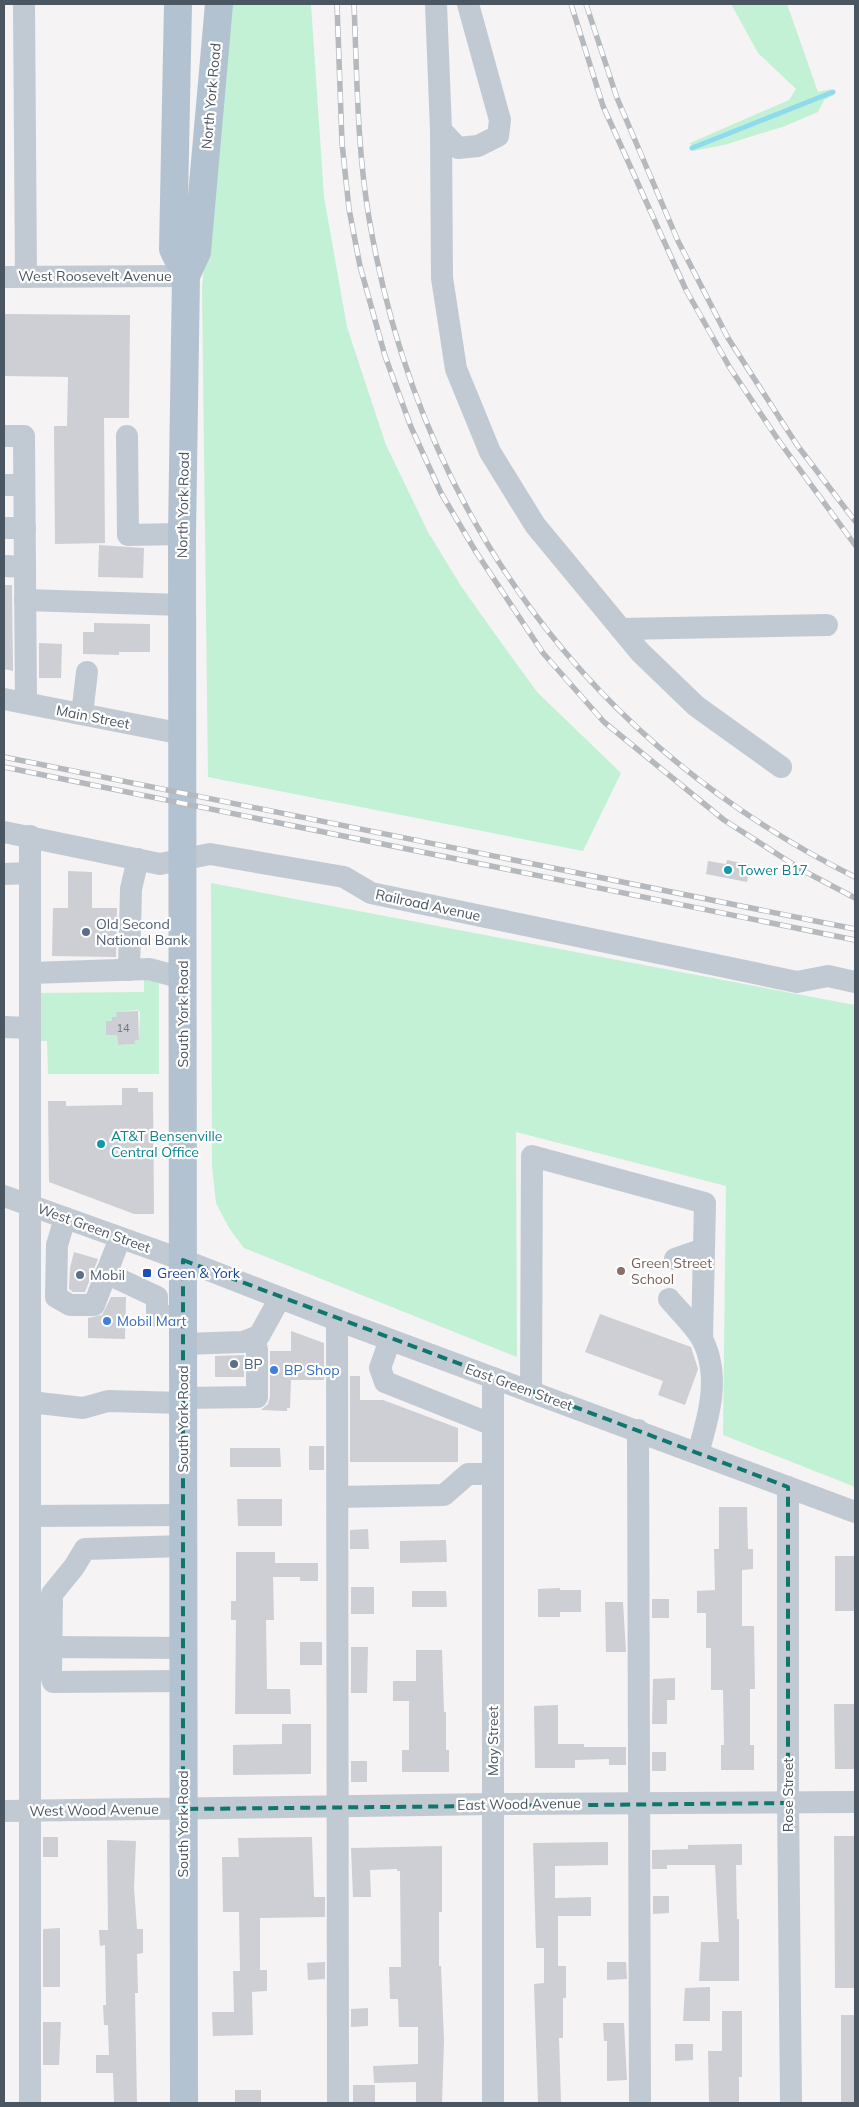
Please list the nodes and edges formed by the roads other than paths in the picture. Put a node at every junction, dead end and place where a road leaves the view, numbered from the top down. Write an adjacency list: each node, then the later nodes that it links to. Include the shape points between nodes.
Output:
1 (24, 4): 7 (street)
2 (178, 4): 8 (main road, North York Road, via 173,250)
3 (219, 4): 8 (main road, North York Road, via 198,252)
4 (436, 4): 6 (street)
5 (468, 4): 6 (street, via 500,120 498,136 478,146 458,148)
6 (441, 130): 19 (street, via 442,278 456,369 490,452 535,525)
7 (26, 276): 8 (street, West Roosevelt Avenue); 9 (street, West Roosevelt Avenue)
8 (186, 276): 14 (main road, North York Road)
9 (4, 277)
10 (4, 436): 12 (street, via 24,436)
11 (127, 436): 14 (street, via 128,535)
12 (14, 485): 13 (street)
13 (14, 528): 15 (street)
14 (182, 534): 17 (main road, North York Road)
15 (14, 566): 16 (street)
16 (25, 600): 17 (street); 22 (street)
17 (182, 605): 24 (main road, North York Road)
18 (827, 625): 19 (street)
19 (621, 629): 25 (street, via 696,706)
20 (87, 672): 23 (street)
21 (4, 699): 22 (street, Main Street)
22 (26, 703): 23 (street, Main Street)
23 (82, 714): 24 (street, Main Street)
24 (183, 734): 29 (main road, South York Road)
25 (781, 766)
26 (4, 832): 27 (street, Railroad Avenue)
27 (30, 836): 28 (street, Railroad Avenue); 30 (street)
28 (138, 859): 29 (street, Railroad Avenue, via 160,864); 32 (street, via 131,889)
29 (183, 859): 34 (main road, South York Road); 35 (street, Railroad Avenue, via 210,854 344,878 372,893 797,982 828,976)
30 (30, 873): 31 (street); 33 (street)
31 (4, 874)
32 (129, 970): 33 (street); 34 (street, via 149,969)
33 (30, 974): 37 (street)
34 (184, 978): 44 (main road, South York Road)
35 (855, 982)
36 (4, 1027): 37 (street)
37 (30, 1028): 39 (street)
38 (4, 1196): 39 (street, West Green Street)
39 (30, 1206): 40 (street, West Green Street); 57 (street)
40 (65, 1218): 41 (street, West Green Street); 45 (street, via 57,1245 56,1297 70,1306 94,1305)
41 (120, 1238): 44 (street, West Green Street); 45 (street)
42 (704, 1249): 43 (street); 51 (street); 55 (street, via 705,1203 532,1156)
43 (675, 1259)
44 (184, 1260): 46 (street, East Green Street); 48 (main road, South York Road)
45 (106, 1273): 48 (street, via 157,1297 157,1316)
46 (280, 1298): 49 (street, East Green Street); 50 (street, via 259,1336)
47 (670, 1299): 51 (street)
48 (184, 1316): 53 (main road, South York Road)
49 (337, 1320): 52 (street, East Green Street); 63 (street)
50 (254, 1338): 53 (street, via 243,1342); 56 (street, via 257,1396)
51 (702, 1338): 60 (street, via 711,1365 711,1408)
52 (390, 1340): 54 (street, East Green Street); 58 (street, via 380,1368 385,1382)
53 (184, 1344): 56 (main road, South York Road)
54 (493, 1378): 55 (street, East Green Street); 58 (street, May Street)
55 (531, 1392): 59 (street, East Green Street)
56 (183, 1400): 57 (street, via 108,1401 83,1408); 65 (main road, South York Road)
57 (30, 1402): 66 (street)
58 (493, 1424): 61 (street, May Street)
59 (638, 1430): 60 (street, East Green Street); 74 (street)
60 (698, 1453): 62 (street, East Green Street)
61 (493, 1474): 63 (street, via 468,1474 444,1495); 73 (street, May Street)
62 (788, 1487): 64 (street, East Green Street); 72 (street, Rose Street)
63 (338, 1497): 75 (street)
64 (855, 1512)
65 (184, 1515): 66 (street); 67 (main road, South York Road)
66 (30, 1516): 68 (street)
67 (184, 1546): 68 (street, via 85,1549 52,1594); 69 (main road, South York Road)
68 (44, 1634): 69 (street); 70 (street, via 53,1682); 78 (street)
69 (184, 1648): 70 (main road, South York Road)
70 (184, 1681): 76 (main road, South York Road)
71 (855, 1802): 72 (street, East Wood Avenue)
72 (788, 1803): 74 (street, East Wood Avenue); 84 (street, Rose Street)
73 (493, 1804): 74 (street, East Wood Avenue); 75 (street, East Wood Avenue); 82 (street, May Street)
74 (640, 1804): 83 (street)
75 (339, 1807): 76 (street, East Wood Avenue); 81 (street)
76 (184, 1809): 78 (street, West Wood Avenue); 80 (main road, South York Road)
77 (4, 1811): 78 (street, West Wood Avenue)
78 (30, 1811): 79 (street)
79 (30, 2103)
80 (184, 2103)
81 (338, 2103)
82 (493, 2103)
83 (640, 2103)
84 (790, 2103)

